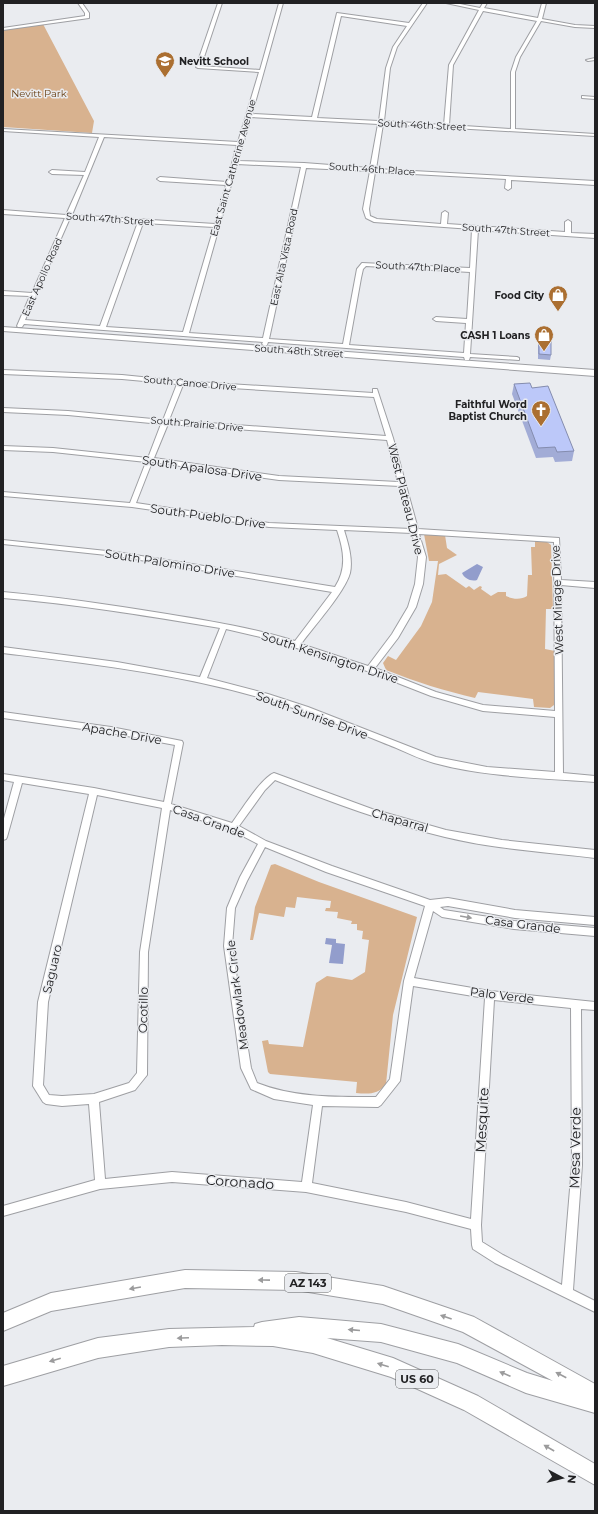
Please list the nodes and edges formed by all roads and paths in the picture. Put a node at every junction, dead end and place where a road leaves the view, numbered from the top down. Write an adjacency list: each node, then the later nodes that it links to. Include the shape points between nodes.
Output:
1 (81, 3): 2 (street); 13 (street, via 87,17)
2 (87, 3)
3 (220, 3): 16 (street, via 198,66)
4 (281, 3): 16 (street, East Saint Catherine Avenue)
5 (425, 3): 11 (street)
6 (448, 3): 9 (street)
7 (485, 3): 9 (street)
8 (544, 3): 10 (street)
9 (482, 9): 10 (street); 22 (street, via 451,65)
10 (540, 20): 12 (street); 24 (street, via 518,58 513,72)
11 (410, 25): 20 (street, via 339,14); 21 (street, via 394,47 388,68)
12 (595, 27)
13 (3, 29)
14 (595, 59): 15 (street)
15 (588, 60)
16 (261, 71): 19 (street, East Saint Catherine Avenue)
17 (584, 97): 18 (street)
18 (595, 98)
19 (248, 115): 20 (street, South 46th Street); 27 (street, East Saint Catherine Avenue)
20 (314, 119): 21 (street, South 46th Street)
21 (381, 122): 22 (street, South 46th Street); 30 (street)
22 (446, 126): 24 (street, South 46th Street)
23 (3, 130): 26 (street)
24 (513, 130): 25 (street, South 46th Street)
25 (595, 135)
26 (102, 136): 27 (street); 32 (street, East Apollo Road)
27 (239, 144): 28 (street, East Saint Catherine Avenue)
28 (236, 162): 29 (street, South 46th Place); 36 (street, East Saint Catherine Avenue)
29 (304, 165): 30 (street, South 46th Place); 57 (street, East Alta Vista Road)
30 (373, 170): 33 (street, South 46th Place); 44 (street, South 47th Street, via 366,209 368,217 376,221)
31 (52, 172): 32 (street)
32 (87, 174): 40 (street, East Apollo Road)
33 (509, 178): 35 (street, South 46th Place); 37 (street)
34 (160, 179): 36 (street)
35 (595, 183)
36 (229, 184): 43 (street, East Saint Catherine Avenue)
37 (508, 188)
38 (3, 212): 40 (street, South 47th Street)
39 (445, 213): 44 (street, South 47th Street)
40 (68, 216): 41 (street, South 47th Street); 50 (street, East Apollo Road)
41 (141, 221): 43 (street, South 47th Street); 54 (street)
42 (568, 222): 46 (street, South 47th Street)
43 (217, 226): 56 (street, East Saint Catherine Avenue)
44 (444, 226): 45 (street, South 47th Street)
45 (475, 228): 46 (street, South 47th Street); 48 (street)
46 (568, 235): 47 (street, South 47th Street)
47 (595, 236)
48 (472, 270): 52 (street); 58 (street, South 47th Place, via 364,264 358,278)
49 (3, 293): 50 (street)
50 (34, 295): 53 (street, East Apollo Road)
51 (436, 319): 52 (street)
52 (469, 321): 59 (street)
53 (20, 326): 54 (street, South 48th Street); 55 (main road, South 48th Street); 57 (main road, South 48th Street)
54 (103, 327): 56 (street, South 48th Street)
55 (3, 329)
56 (186, 333): 57 (street, South 48th Street)
57 (265, 344): 58 (street, South 48th Street); 59 (main road, South 48th Street)
58 (346, 346): 59 (street, South 48th Street)
59 (467, 359): 60 (street, South 48th Street); 62 (main road, South 48th Street)
60 (517, 359)
61 (3, 372): 63 (street, South Canoe Drive, via 122,377)
62 (595, 373)
63 (181, 383): 64 (street, South Canoe Drive); 66 (street)
64 (376, 392): 67 (street, West Plateau Drive)
65 (3, 410): 66 (street, South Prairie Drive)
66 (165, 422): 67 (street, South Prairie Drive); 69 (street)
67 (390, 438): 70 (street, West Plateau Drive)
68 (3, 448): 69 (street, South Apalosa Drive)
69 (150, 460): 70 (street, South Apalosa Drive, via 279,478); 72 (street)
70 (402, 484): 74 (street, West Plateau Drive)
71 (3, 494): 72 (street, South Pueblo Drive)
72 (132, 505): 73 (street, South Pueblo Drive, via 269,525)
73 (340, 528): 74 (street, South Pueblo Drive); 78 (street, via 346,550 346,575)
74 (414, 531): 76 (street, West Mirage Drive, via 557,540); 83 (street, West Plateau Drive, via 422,557 419,584 412,608)
75 (3, 542): 78 (street, South Palomino Drive, via 116,554)
76 (559, 582): 77 (street); 85 (street, West Mirage Drive)
77 (595, 585)
78 (336, 590): 81 (street)
79 (3, 595): 80 (street, South Kensington Drive, via 46,599)
80 (224, 626): 81 (street, South Kensington Drive); 84 (street)
81 (297, 644): 83 (street, South Kensington Drive)
82 (3, 650): 84 (street, South Sunrise Drive, via 117,665)
83 (370, 669): 85 (street, South Kensington Drive, via 434,694 483,708)
84 (203, 680): 88 (street, South Sunrise Drive, via 305,709 435,760 487,770)
85 (559, 714): 88 (street, West Mirage Drive)
86 (3, 715): 92 (street, Apache Drive, via 112,730 179,743)
87 (3, 777): 89 (street, Casa Grande)
88 (559, 777): 90 (street, South Sunrise Drive)
89 (19, 779): 91 (street, Casa Grande); 94 (street)
90 (595, 779)
91 (94, 791): 92 (street, Casa Grande); 104 (street, Saguaro, via 44,1002 38,1086 46,1099)
92 (167, 806): 93 (street, Casa Grande); 104 (street, Ocotillo, via 144,952 142,1075 132,1087)
93 (234, 827): 95 (street, Casa Grande); 96 (street, Chaparral, via 262,788 274,776 401,823 471,839)
94 (3, 837)
95 (263, 843): 97 (street, Casa Grande); 105 (street, Meadowlark Circle, via 231,908 228,946 246,1068 254,1086 274,1094)
96 (595, 854)
97 (430, 904): 98 (street, Casa Grande, via 448,902 515,914); 99 (street, Casa Grande, one-way to 99, via 442,913 507,924); 100 (street, Meadowlark Circle)
98 (595, 921)
99 (595, 932)
100 (409, 981): 101 (street, Palo Verde); 105 (street, Meadowlark Circle, via 395,1081 378,1102)
101 (490, 995): 102 (street, Palo Verde); 109 (street, Mesquite)
102 (576, 1004): 103 (street, Palo Verde); 110 (street, Mesa Verde, via 577,1165)
103 (595, 1006)
104 (94, 1099): 106 (street)
105 (318, 1101): 107 (street)
106 (100, 1184): 107 (street, Coronado, via 172,1177); 108 (street, Coronado)
107 (306, 1187): 109 (street, Coronado, via 406,1207)
108 (3, 1211)
109 (476, 1225): 110 (street, Mesquite, via 477,1245)
110 (567, 1293): 111 (street)
111 (595, 1307)
112 (3, 1322): 115 (highway, AZ 143, one-way to 112, via 467,1324 383,1295 296,1281 184,1279 51,1302)
113 (222, 1336): 114 (highway, US 60, one-way to 114, via 169,1338 98,1348); 116 (highway, one-way to 113, via 526,1383 458,1354 381,1333 299,1326); 117 (highway, US 60, one-way to 113, via 471,1403 393,1368 313,1344 273,1337)
114 (3, 1376)
115 (595, 1395)
116 (595, 1403)
117 (595, 1475)

